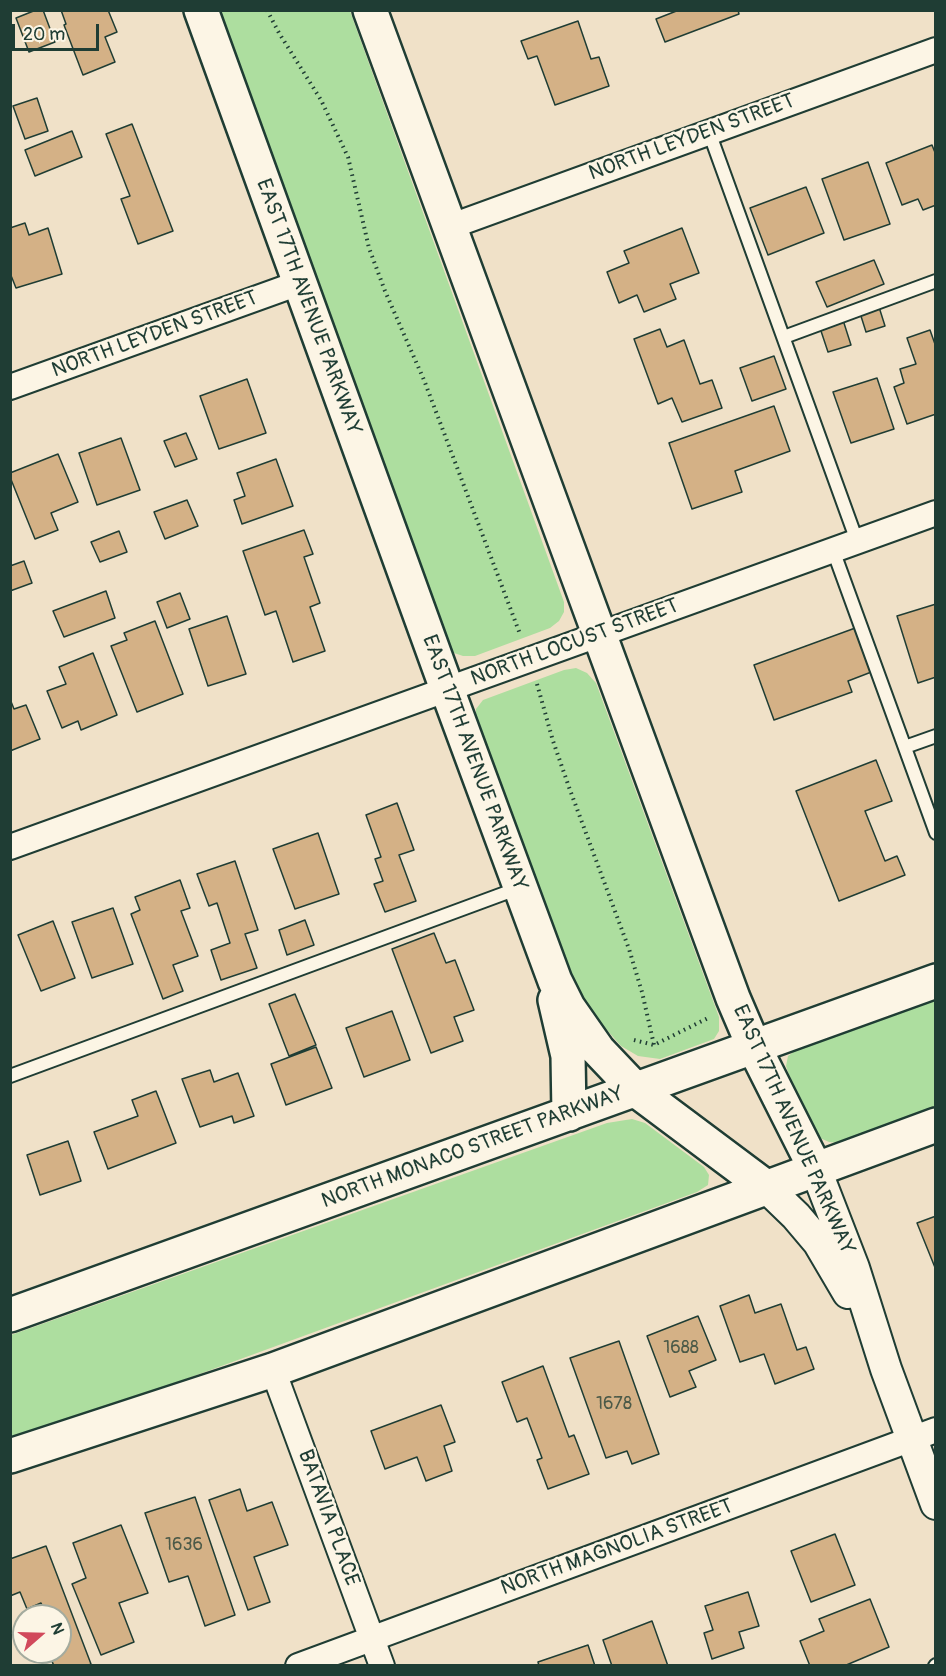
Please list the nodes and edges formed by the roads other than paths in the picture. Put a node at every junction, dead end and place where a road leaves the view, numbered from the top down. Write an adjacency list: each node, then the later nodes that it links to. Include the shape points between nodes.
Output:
1 (201, 10): 7 (main road, EAST 17TH AVENUE PARKWAY)
2 (370, 10): 5 (main road, EAST 17TH AVENUE PARKWAY)
3 (936, 50): 4 (street, NORTH LEYDEN STREET)
4 (708, 132): 5 (street, NORTH LEYDEN STREET); 8 (lane)
5 (448, 227): 13 (main road, EAST 17TH AVENUE PARKWAY)
6 (936, 282): 8 (lane)
7 (299, 283): 9 (street, NORTH LEYDEN STREET); 14 (main road, EAST 17TH AVENUE PARKWAY)
8 (784, 337): 11 (lane)
9 (10, 387)
10 (936, 513): 11 (street, NORTH LOCUST STREET)
11 (857, 541): 12 (street, NORTH LOCUST STREET)
12 (833, 550): 13 (street, NORTH LOCUST STREET); 16 (lane)
13 (599, 635): 14 (street, NORTH LOCUST STREET); 22 (main road, EAST 17TH AVENUE PARKWAY)
14 (447, 689): 18 (street, NORTH LOCUST STREET); 19 (main road, EAST 17TH AVENUE PARKWAY)
15 (936, 736): 16 (lane)
16 (906, 747): 17 (lane)
17 (936, 833)
18 (10, 847)
19 (520, 888): 20 (main road, EAST 17TH AVENUE PARKWAY); 23 (lane)
20 (544, 952): 24 (main road, EAST 17TH AVENUE PARKWAY, via 568,1007 587,1036); 25 (main road, via 568,1056)
21 (936, 981): 22 (main road, NORTH MONACO STREET PARKWAY)
22 (754, 1047): 24 (main road, NORTH MONACO STREET PARKWAY); 27 (main road, EAST 17TH AVENUE PARKWAY)
23 (10, 1076)
24 (636, 1090): 25 (main road, NORTH MONACO STREET PARKWAY); 28 (main road, EAST 17TH AVENUE PARKWAY)
25 (569, 1114): 29 (main road, NORTH MONACO STREET PARKWAY)
26 (936, 1125): 27 (main road)
27 (816, 1170): 28 (main road); 30 (street, EAST 17TH AVENUE PARKWAY, via 854,1268)
28 (767, 1188): 30 (street, EAST 17TH AVENUE PARKWAY, via 818,1242); 31 (main road)
29 (10, 1315)
30 (886, 1369): 32 (street)
31 (273, 1370): 33 (main road); 35 (street, BATAVIA PLACE)
32 (924, 1435): 34 (street); 35 (street, NORTH MAGNOLIA STREET)
33 (10, 1456)
34 (936, 1504)
35 (372, 1640): 36 (street, NORTH MAGNOLIA STREET); 37 (street, BATAVIA PLACE)
36 (298, 1665)
37 (382, 1665)

